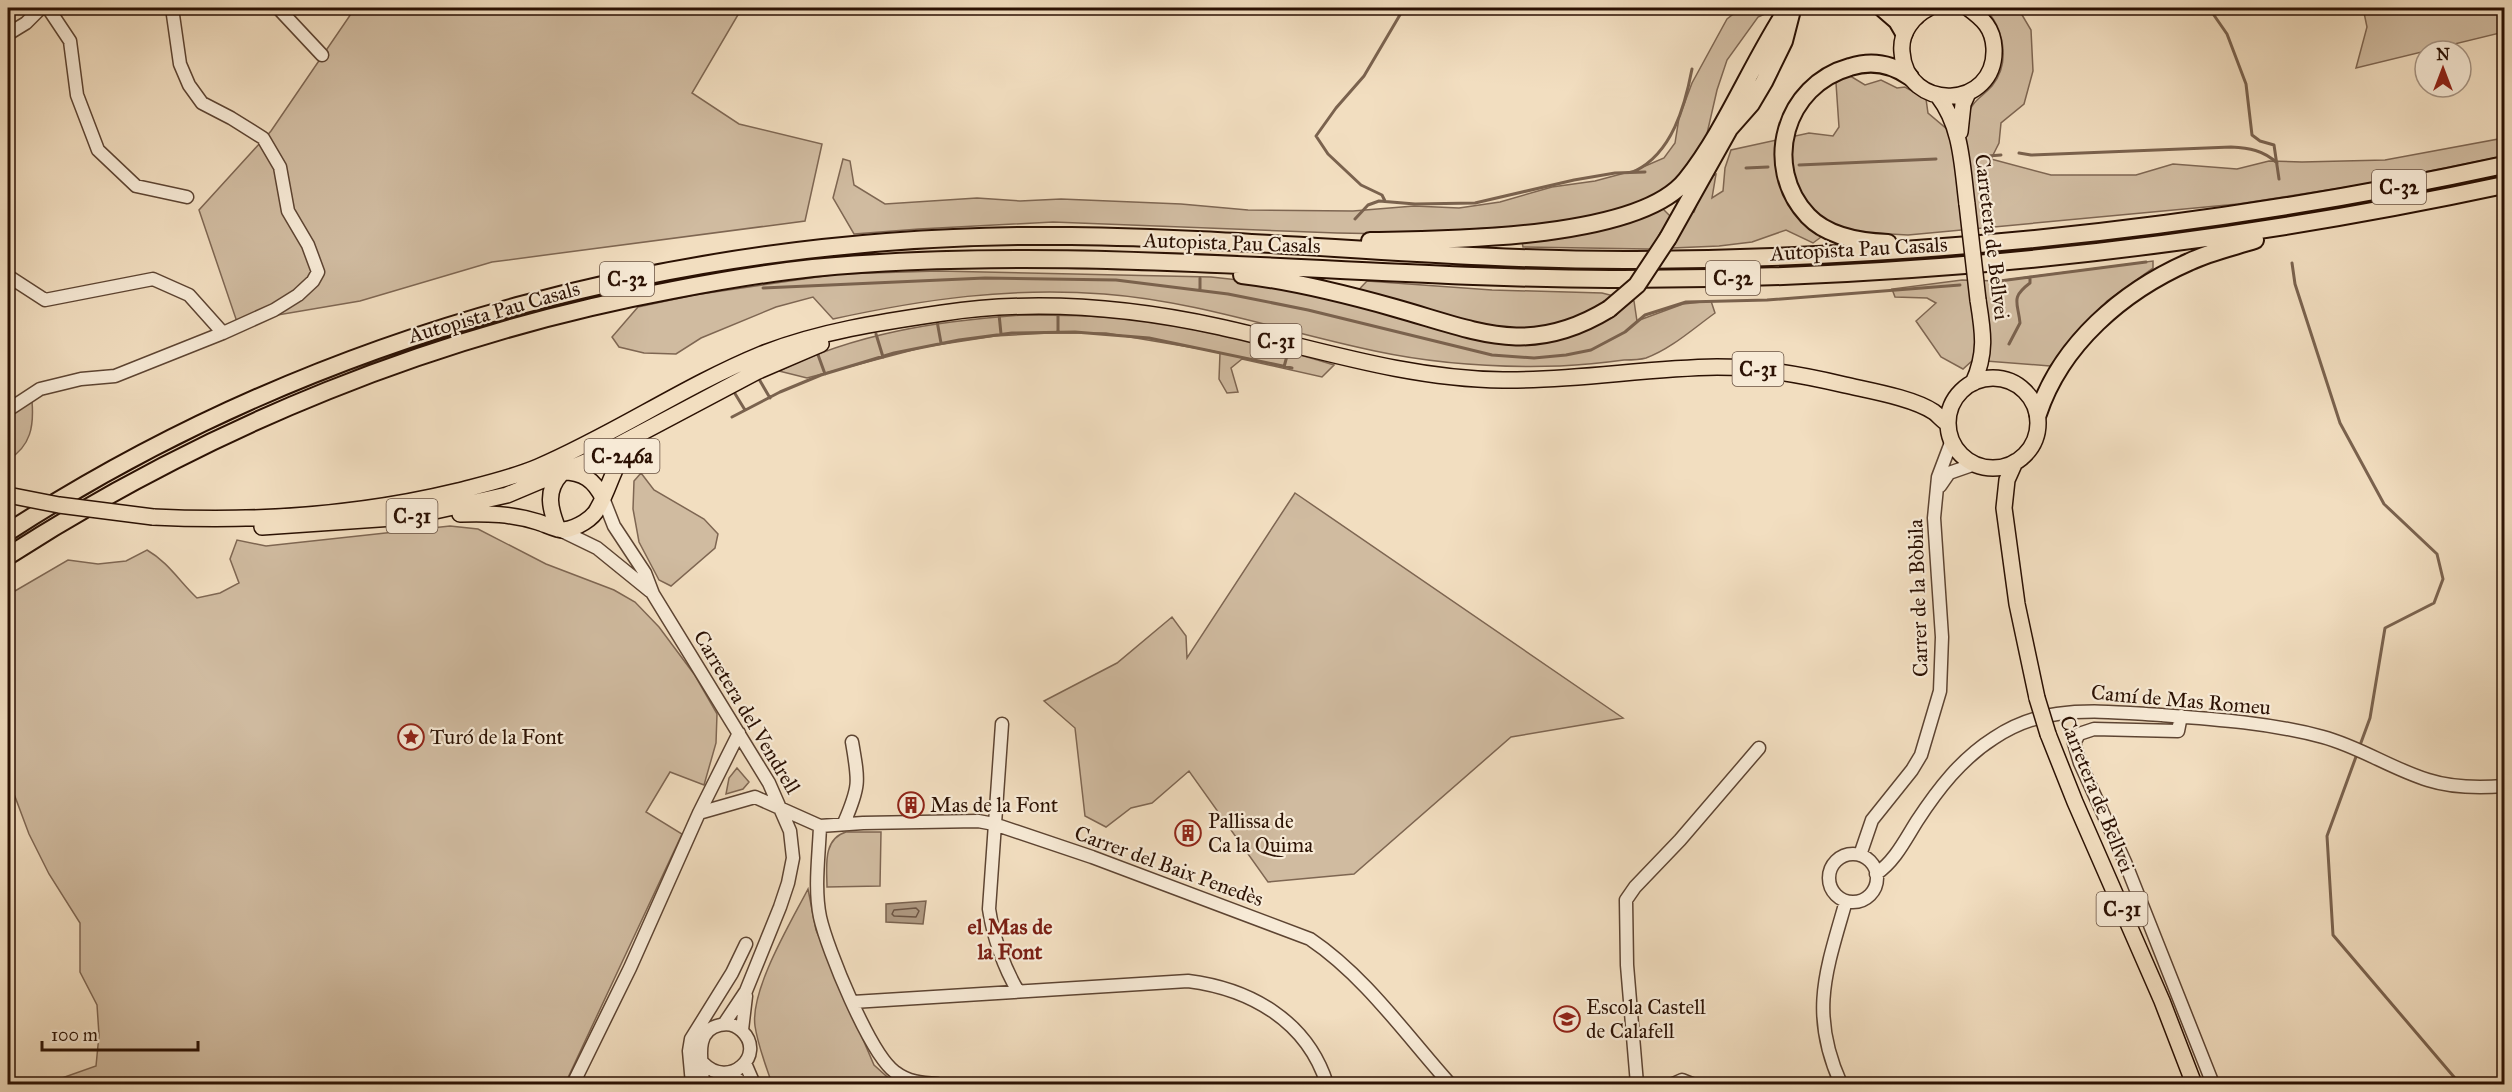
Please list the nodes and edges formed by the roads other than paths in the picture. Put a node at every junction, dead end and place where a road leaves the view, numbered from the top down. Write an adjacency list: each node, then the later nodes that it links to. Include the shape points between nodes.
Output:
1 (41, 8): 12 (street)
2 (48, 8): 20 (street, via 70,41 77,95 98,150 136,186)
3 (173, 8): 27 (street, via 180,64 189,85 202,104 263,138 280,167 288,211 318,272 290,300)
4 (278, 8): 13 (street)
5 (1788, 8): 22 (highway, via 1691,173 1653,206 1614,220 1505,235)
6 (1794, 8): 24 (highway, bridge, via 1784,41 1764,82 1729,129 1637,285 1610,309 1575,327 1552,334 1506,337 1344,294 1216,272)
7 (1882, 8): 11 (highway)
8 (1893, 8): 10 (highway)
9 (1968, 8): 15 (main road, via 1984,19 1993,35 1994,60 1986,79)
10 (1925, 10): 11 (main road)
11 (1904, 33): 14 (main road, via 1901,48)
12 (8, 34)
13 (322, 55)
14 (1910, 77): 16 (main road, via 1920,88); 23 (highway, via 1886,64 1869,64 1842,69 1824,78 1809,89 1793,111 1783,142 1783,159 1788,184 1808,217 1834,233 1857,240)
15 (1968, 93): 16 (main road); 17 (main road, Carretera de Bellvei, via 1963,104)
16 (1938, 96): 17 (main road, Carretera de Bellvei, via 1948,109)
17 (1960, 144): 28 (main road, Carretera de Bellvei, bridge)
18 (2505, 165): 23 (highway, Autopista Pau Casals / C-32, via 2224,217)
19 (2505, 185): 21 (highway, Autopista Pau Casals / C-32)
20 (187, 197)
21 (2278, 228): 24 (highway, Autopista Pau Casals / C-32, via 2008,263 1774,276 1607,279); 35 (highway, via 2265,237 2189,261 2130,296 2096,324 2064,361 2049,382)
22 (1297, 245): 23 (highway, Autopista Pau Casals / C-32, via 1406,253 1628,260); 51 (highway, Autopista Pau Casals / C-32, via 1081,236 946,238 791,251 616,281 410,338 286,386 163,443)
23 (1918, 249)
24 (1186, 263): 52 (highway, Autopista Pau Casals / C-32, via 1005,260 811,268 685,288 544,318 397,364 274,412 143,476)
25 (8, 276): 27 (street, via 45,300 153,279 189,295)
26 (895, 322): 32 (main road, C-31, via 986,308 1108,309 1177,318 1363,363 1438,376 1538,380 1656,369 1752,368 1802,375); 33 (main road, C-31, via 832,331 792,343); 37 (main road, C-31, via 781,360)
27 (223, 333): 34 (street, via 116,376 81,378 40,389)
28 (1983, 335): 29 (main road, Carretera de Bellvei, via 1991,359); 30 (main road, Carretera de Bellvei, via 1983,361)
29 (2005, 379): 30 (main road); 35 (main road, via 2022,388)
30 (1973, 382): 31 (main road, C-31)
31 (1956, 397): 32 (main road, C-31, via 1934,404); 36 (main road)
32 (1909, 402): 36 (main road, C-31, via 1933,411)
33 (660, 404): 41 (main road, via 646,419 568,463); 43 (main road, C-31, via 537,468)
34 (8, 410)
35 (2037, 414): 39 (main road, C-31, via 2034,442)
36 (1948, 424): 38 (main road)
37 (655, 425): 41 (main road, C-31); 44 (main road, C-246a, via 627,448 615,466)
38 (1952, 440): 40 (main road, via 1961,454); 45 (street, Carrer de la Bòbila, via 1938,477)
39 (2015, 462): 40 (main road, via 2000,467); 47 (main road, Carretera de Bellvei / C-31, via 2007,480)
40 (1979, 465): 45 (street, via 1949,473); 47 (main road, Carretera de Bellvei, via 1998,486)
41 (562, 472): 43 (main road, via 551,471 497,490); 44 (main road, via 580,473); 49 (main road, C-31, via 507,495 431,513); 50 (main road, via 553,482 550,495 551,512)
42 (8, 495): 48 (main road, C-31, bridge)
43 (443, 495): 48 (main road, C-31, via 364,508 254,518)
44 (603, 498): 50 (main road, via 592,516); 53 (street, Carretera del Vendrell / C-246a, via 614,526 645,573)
45 (1935, 498): 65 (street, Carrer de la Bòbila, via 1934,545 1942,637 1940,691 1921,756 1872,820)
46 (8, 501): 48 (main road, C-31, via 108,518)
47 (2004, 508): 90 (main road, Carretera de Bellvei / C-31, bridge, via 2017,604 2048,734)
48 (152, 520): 49 (main road, C-31)
49 (256, 527): 50 (main road, C-246a, via 350,527 493,512)
50 (560, 530): 53 (street, Carretera del Vendrell / C-246a, via 597,548)
51 (8, 532)
52 (8, 556)
53 (653, 594): 56 (street, Carretera del Vendrell / C-246a)
54 (2181, 716): 59 (street, Camí de Mas Romeu, via 2272,726 2325,737 2428,780 2460,787); 66 (street, Camí de Mas Romeu, via 2074,712 2034,720 1995,737 1955,770 1888,865); 91 (street, via 2178,731 2094,729 2079,734 2073,743)
55 (1002, 724): 63 (street)
56 (739, 733): 60 (street, Carretera del Vendrell / C-246a); 61 (street)
57 (852, 742): 62 (street, via 859,779)
58 (1759, 748): 86 (street, via 1626,900)
59 (2505, 786)
60 (782, 807): 61 (street, via 755,797); 64 (street); 69 (street, Carretera del Vendrell / C-246a, via 790,831 790,875)
61 (699, 813): 77 (street, via 630,969)
62 (844, 823): 63 (street, Carrer del Baix Penedès); 64 (street, Carrer del Baix Penedès)
63 (994, 824): 70 (street, via 990,920); 85 (street, Carrer del Baix Penedès, via 1092,856 1310,939 1354,975)
64 (820, 825): 71 (street, via 820,917)
65 (1860, 855): 66 (street, via 1870,861); 67 (street, via 1842,856 1830,869 1831,889)
66 (1876, 874): 67 (street, via 1870,895 1861,901)
67 (1846, 901): 89 (street, via 1829,952 1822,999 1828,1050)
68 (746, 944): 78 (street, via 691,1039 688,1051)
69 (746, 991): 72 (street, Carretera del Vendrell); 73 (street, Carretera del Vendrell)
70 (1018, 991): 71 (street); 84 (street, via 1188,981 1242,992 1299,1034)
71 (853, 1002): 83 (street, via 883,1062 910,1082)
72 (724, 1024): 73 (street); 74 (street, via 705,1035 700,1056)
73 (742, 1030): 75 (street, via 750,1050)
74 (703, 1063): 76 (street, via 710,1070); 79 (street)
75 (745, 1063): 76 (street); 82 (street)
76 (724, 1073): 80 (street); 81 (street)
77 (573, 1084)
78 (692, 1084)
79 (703, 1084)
80 (710, 1084)
81 (745, 1084)
82 (754, 1084)
83 (938, 1084)
84 (1327, 1084)
85 (1450, 1084)
86 (1637, 1084)
87 (1672, 1084): 88 (street, via 1682,1080)
88 (1692, 1084)
89 (1840, 1084)
90 (2194, 1084)
91 (2213, 1084)

